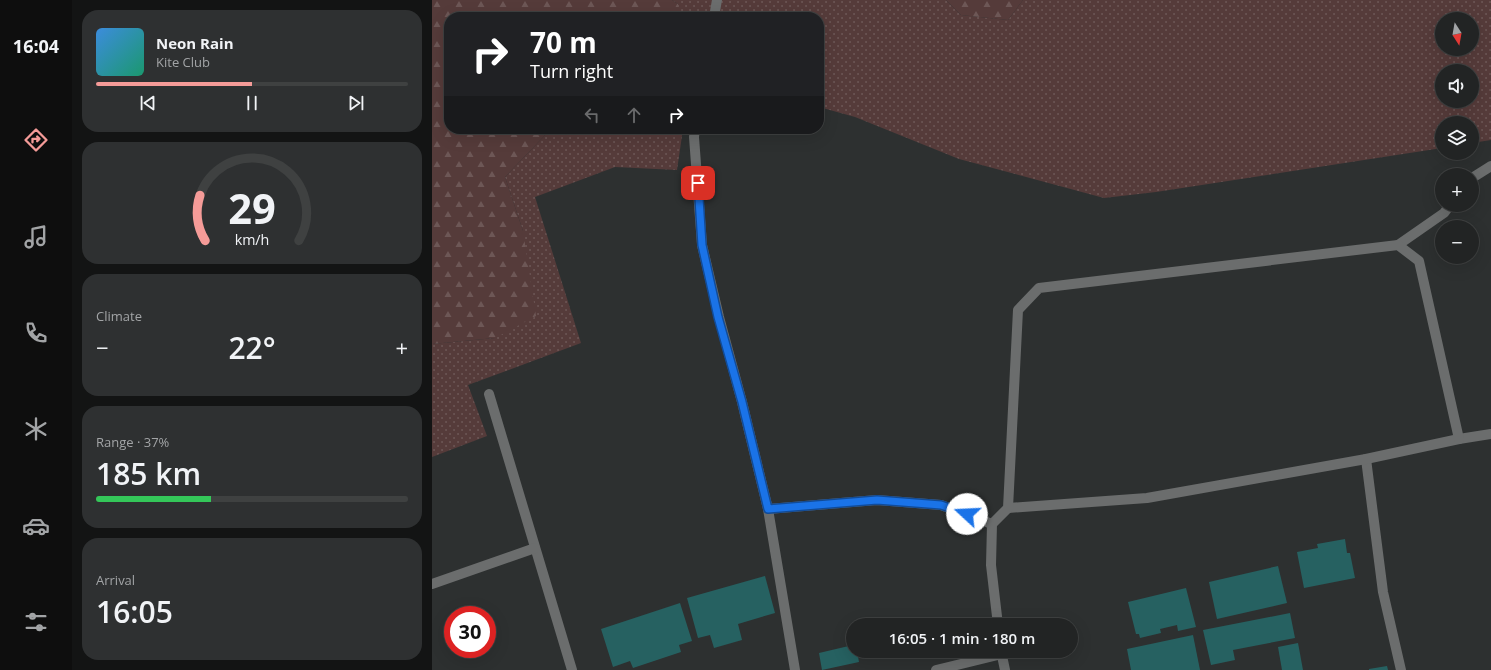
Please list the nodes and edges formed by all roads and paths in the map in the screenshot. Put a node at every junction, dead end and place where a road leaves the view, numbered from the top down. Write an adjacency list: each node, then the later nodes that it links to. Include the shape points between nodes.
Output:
1 (717, 0): 2 (street)
2 (715, 12)
3 (694, 134): 13 (street, via 702,245)
4 (1491, 166): 5 (street)
5 (1479, 172)
6 (1445, 212): 7 (street)
7 (1398, 244): 10 (street, via 1419,260); 12 (street, via 1039,288 1018,310)
8 (489, 394): 15 (street)
9 (1491, 434): 10 (street)
10 (1459, 439): 11 (street)
11 (1366, 459): 12 (street, via 1147,498); 24 (street, via 1383,592)
12 (1008, 508): 14 (street)
13 (768, 509): 14 (street, via 877,500 941,505); 21 (street)
14 (992, 524): 17 (street, via 991,565)
15 (535, 548): 16 (street); 20 (street)
16 (432, 584)
17 (997, 618)
18 (983, 658): 22 (street)
19 (1003, 658): 23 (street)
20 (572, 670)
21 (795, 670)
22 (936, 670)
23 (1005, 670)
24 (1401, 670)

